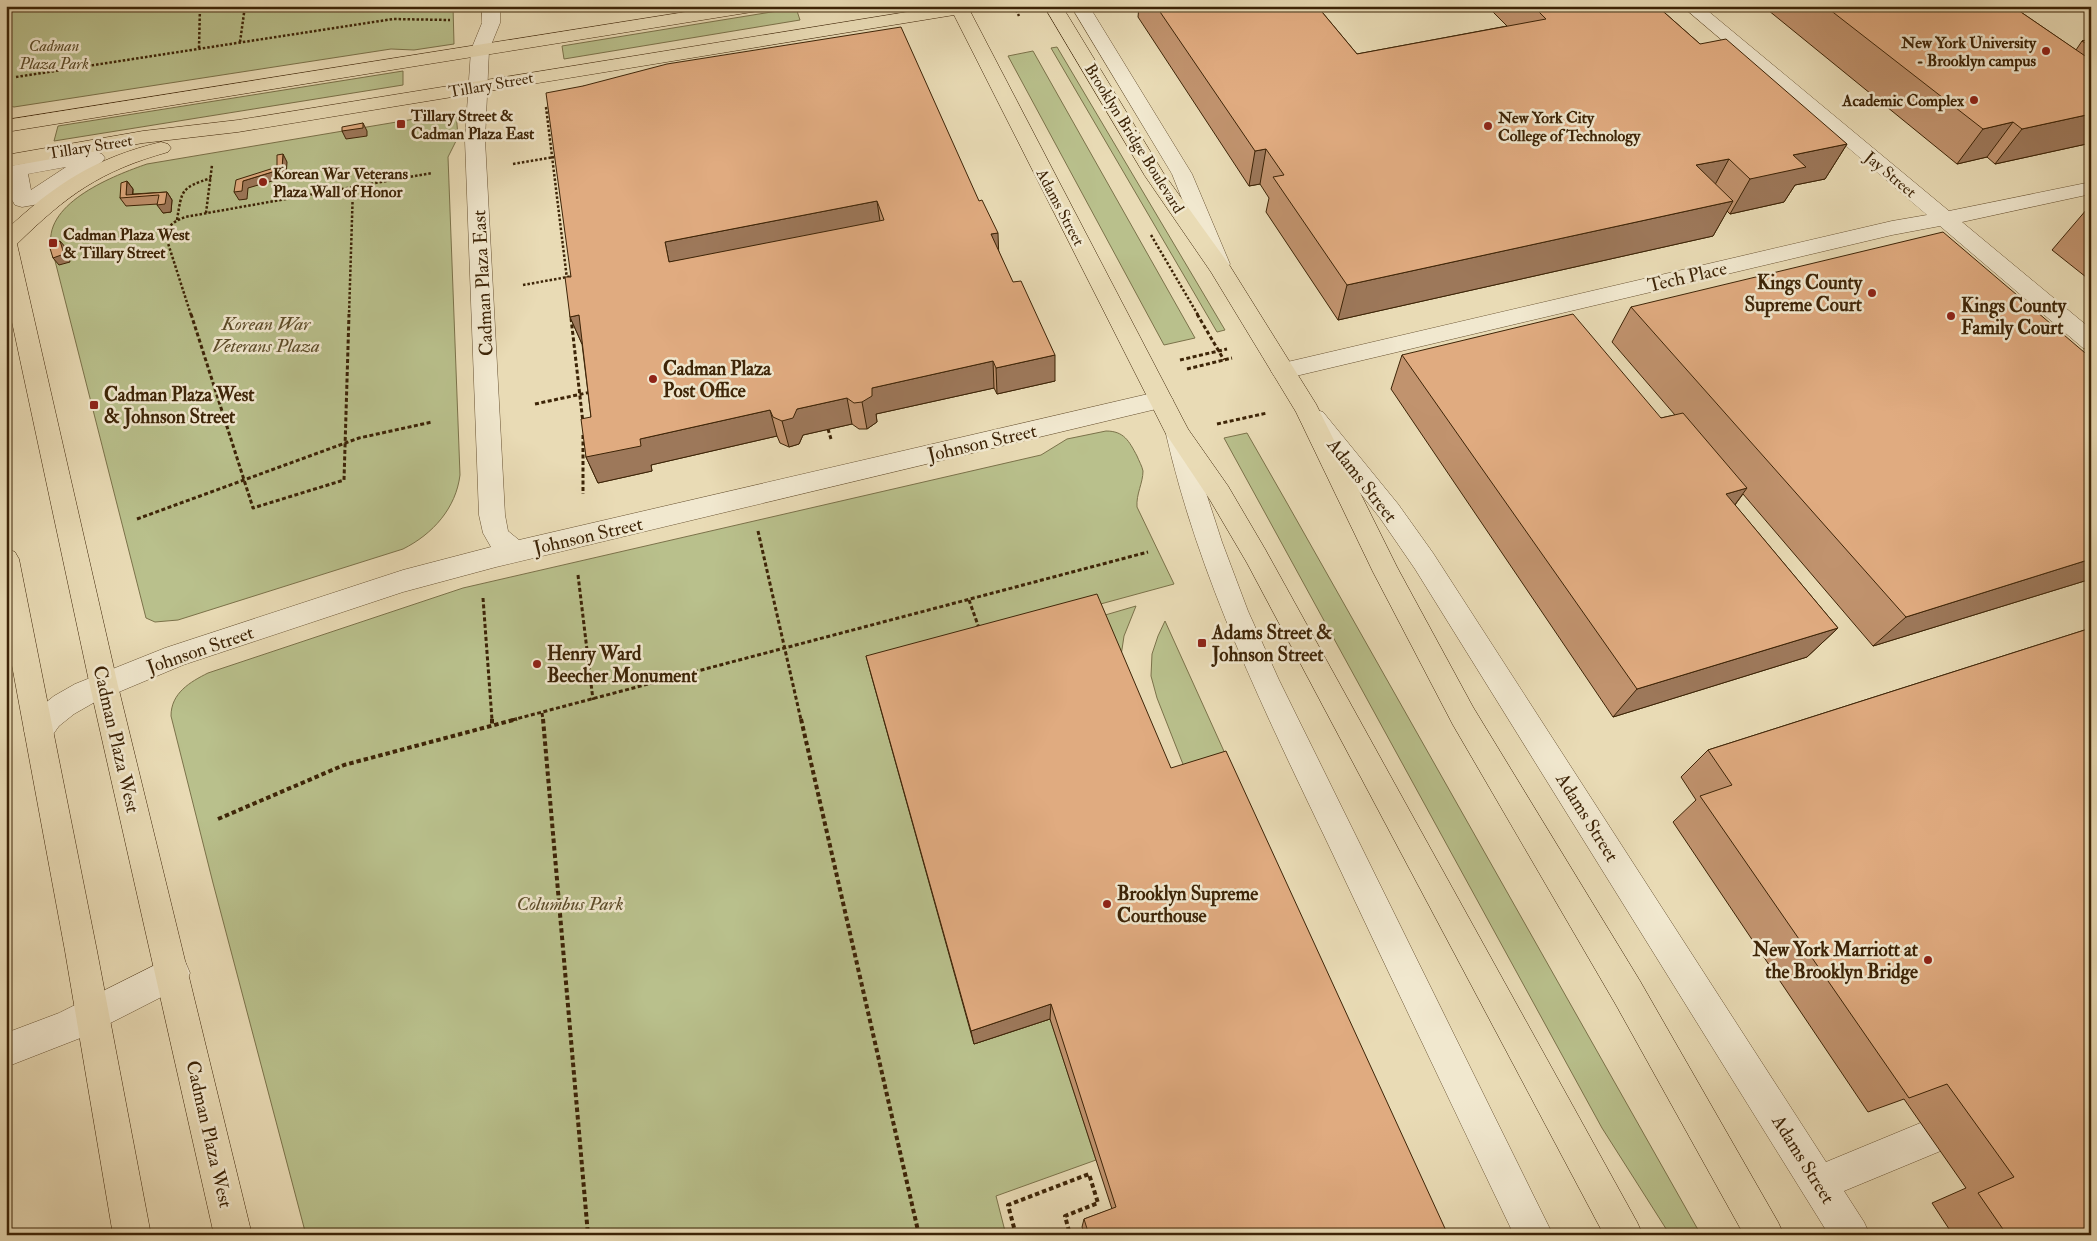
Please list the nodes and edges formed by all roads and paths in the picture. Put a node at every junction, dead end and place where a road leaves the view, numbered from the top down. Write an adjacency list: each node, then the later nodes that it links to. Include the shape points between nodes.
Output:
1 (200, 6): 13 (path)
2 (245, 6): 12 (path)
3 (491, 6): 14 (street, Cadman Plaza East, via 491,23)
4 (758, 6): 14 (main road, Tillary Street)
5 (1014, 6): 10 (path)
6 (1053, 6): 33 (main road, Brooklyn Bridge Boulevard, via 1155,176)
7 (1080, 6): 33 (street, Adams Street, via 1182,174)
8 (1691, 6): 30 (street, Jay Street)
9 (964, 7): 16 (main road, Tillary Street); 47 (main road, Adams Street)
10 (1017, 13)
11 (453, 20): 12 (path, via 393,19)
12 (240, 42): 13 (path)
13 (199, 48): 15 (path)
14 (480, 50): 16 (street, Cadman Plaza East); 18 (main road, Tillary Street)
15 (16, 77)
16 (478, 87): 19 (main road, Tillary Street); 63 (street, Cadman Plaza East, via 476,140 492,515 494,532 502,544)
17 (547, 111): 21 (path)
18 (6, 126)
19 (238, 126): 22 (main road, Tillary Street, via 143,137); 32 (main road, via 139,154 91,174 64,190)
20 (562, 155): 21 (path)
21 (552, 157): 23 (path); 35 (path)
22 (6, 161)
23 (518, 163)
24 (212, 164): 26 (path)
25 (432, 173): 27 (path)
26 (211, 178): 29 (path); 31 (path, via 190,185 181,194)
27 (353, 187): 29 (path); 58 (path)
28 (2091, 188): 30 (street, Tech Place)
29 (206, 214): 31 (path)
30 (1944, 219): 39 (street, Jay Street); 43 (street, Tech Place, via 1892,228)
31 (177, 220): 59 (path, via 168,226 166,237)
32 (6, 242): 71 (main road, Cadman Plaza West)
33 (1220, 268): 43 (main road, Adams Street)
34 (578, 275): 35 (path)
35 (566, 277): 36 (path); 37 (path)
36 (523, 285)
37 (567, 287)
38 (571, 316): 46 (path)
39 (2091, 342)
40 (1235, 347): 42 (path)
41 (1224, 360): 44 (path)
42 (1173, 361)
43 (1283, 370): 49 (main road, Adams Street)
44 (1179, 371)
45 (596, 391): 46 (path)
46 (580, 395): 48 (path); 52 (path)
47 (1161, 400): 56 (main road, Adams Street); 63 (street, Johnson Street)
48 (534, 404)
49 (1307, 410): 81 (street, Adams Street, via 1389,511 1424,561); 90 (main road, Adams Street, via 1386,572 1459,708 1628,993)
50 (1275, 411): 53 (path)
51 (432, 422): 58 (path)
52 (583, 424)
53 (1209, 426)
54 (828, 430): 57 (path)
55 (583, 434): 60 (path)
56 (1178, 434): 88 (street, Adams Street, via 1199,519 1243,634); 89 (main road, Adams Street, via 1219,493 1256,556)
57 (831, 439)
58 (346, 442): 59 (path); 59 (path, via 344,480 253,508)
59 (245, 479): 61 (path)
60 (583, 494)
61 (137, 518)
62 (758, 531): 70 (path)
63 (516, 551): 71 (street, Johnson Street, via 394,584 198,648)
64 (1148, 552): 68 (path)
65 (6, 559): 75 (main road)
66 (577, 572): 72 (path)
67 (483, 594): 74 (path)
68 (969, 600): 69 (path); 70 (path)
69 (979, 629)
70 (785, 649): 72 (path); 85 (path)
71 (104, 686): 75 (street, Johnson Street, via 64,704 49,716); 77 (main road, Cadman Plaza West)
72 (593, 700): 73 (path)
73 (542, 713): 74 (path); 84 (path)
74 (492, 726): 76 (path, via 344,765)
75 (39, 731): 78 (main road)
76 (218, 819)
77 (173, 973): 78 (street); 83 (main road, Cadman Plaza West)
78 (92, 1016): 79 (street); 82 (main road)
79 (6, 1050)
80 (1930, 1137): 81 (street)
81 (1818, 1183): 91 (street, Adams Street)
82 (132, 1235)
83 (233, 1235)
84 (588, 1235)
85 (919, 1235)
86 (1016, 1235): 87 (path, via 1008,1205 1089,1174 1098,1203 1065,1216)
87 (1070, 1235)
88 (1534, 1235)
89 (1624, 1235)
90 (1765, 1235)
91 (1851, 1235)

